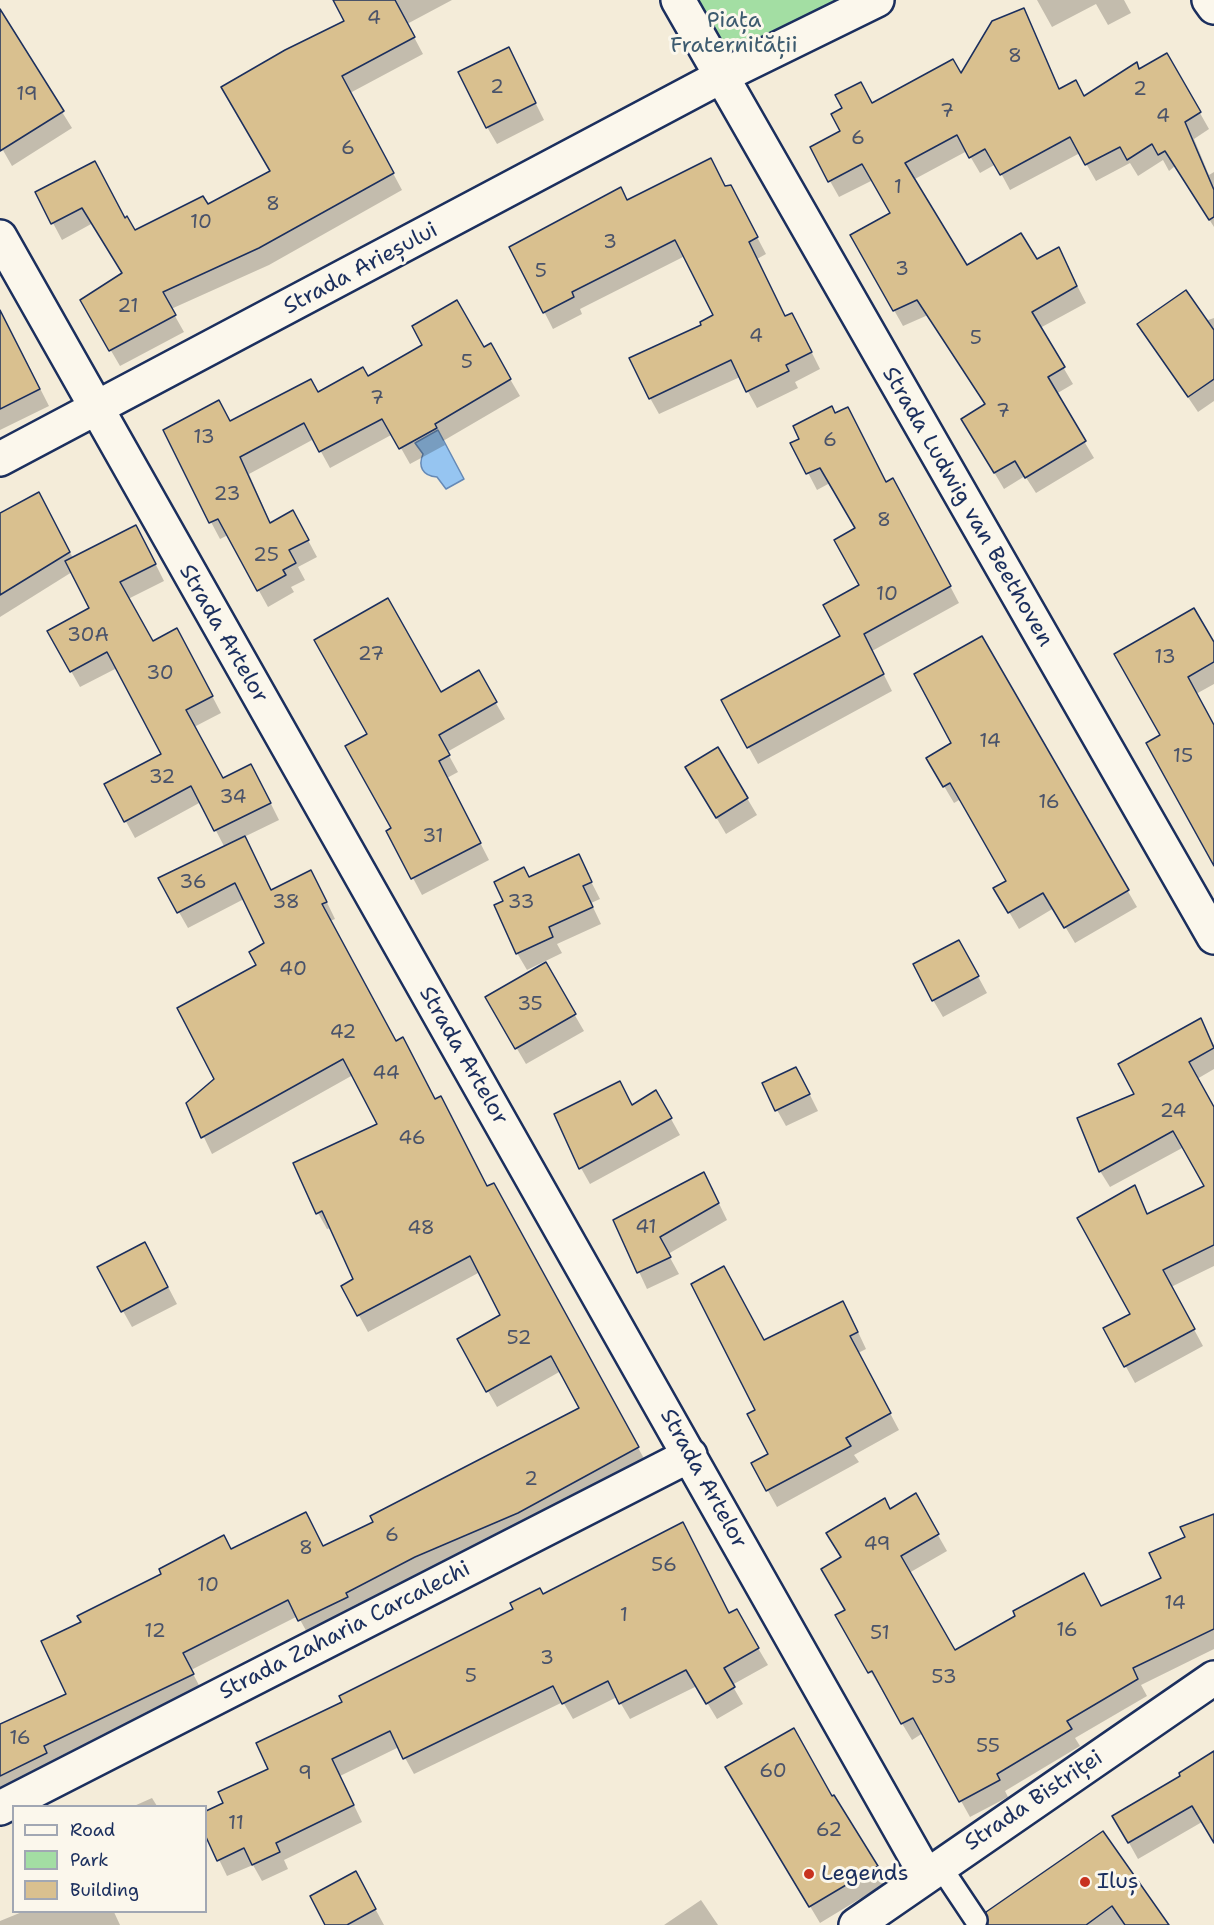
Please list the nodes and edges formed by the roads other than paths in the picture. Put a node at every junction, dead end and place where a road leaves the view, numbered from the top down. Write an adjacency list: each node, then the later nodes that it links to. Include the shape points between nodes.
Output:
1 (678, 0): 5 (street)
2 (877, 0): 5 (street)
3 (1209, 0): 4 (street)
4 (1214, 7)
5 (720, 77): 7 (street, Strada Arieșului); 9 (street, Strada Ludwig van Beethoven)
6 (0, 237): 7 (street, Strada Artelor)
7 (96, 410): 8 (street, Strada Arieșului); 10 (street, Strada Artelor)
8 (0, 459)
9 (1214, 938)
10 (690, 1455): 12 (street, Strada Zaharia Carcalechi); 13 (street, Strada Artelor)
11 (1214, 1678): 13 (street, Strada Bistriței)
12 (0, 1808)
13 (933, 1870): 14 (lane); 15 (street, Strada Bistriței)
14 (976, 1920)
15 (856, 1925)

